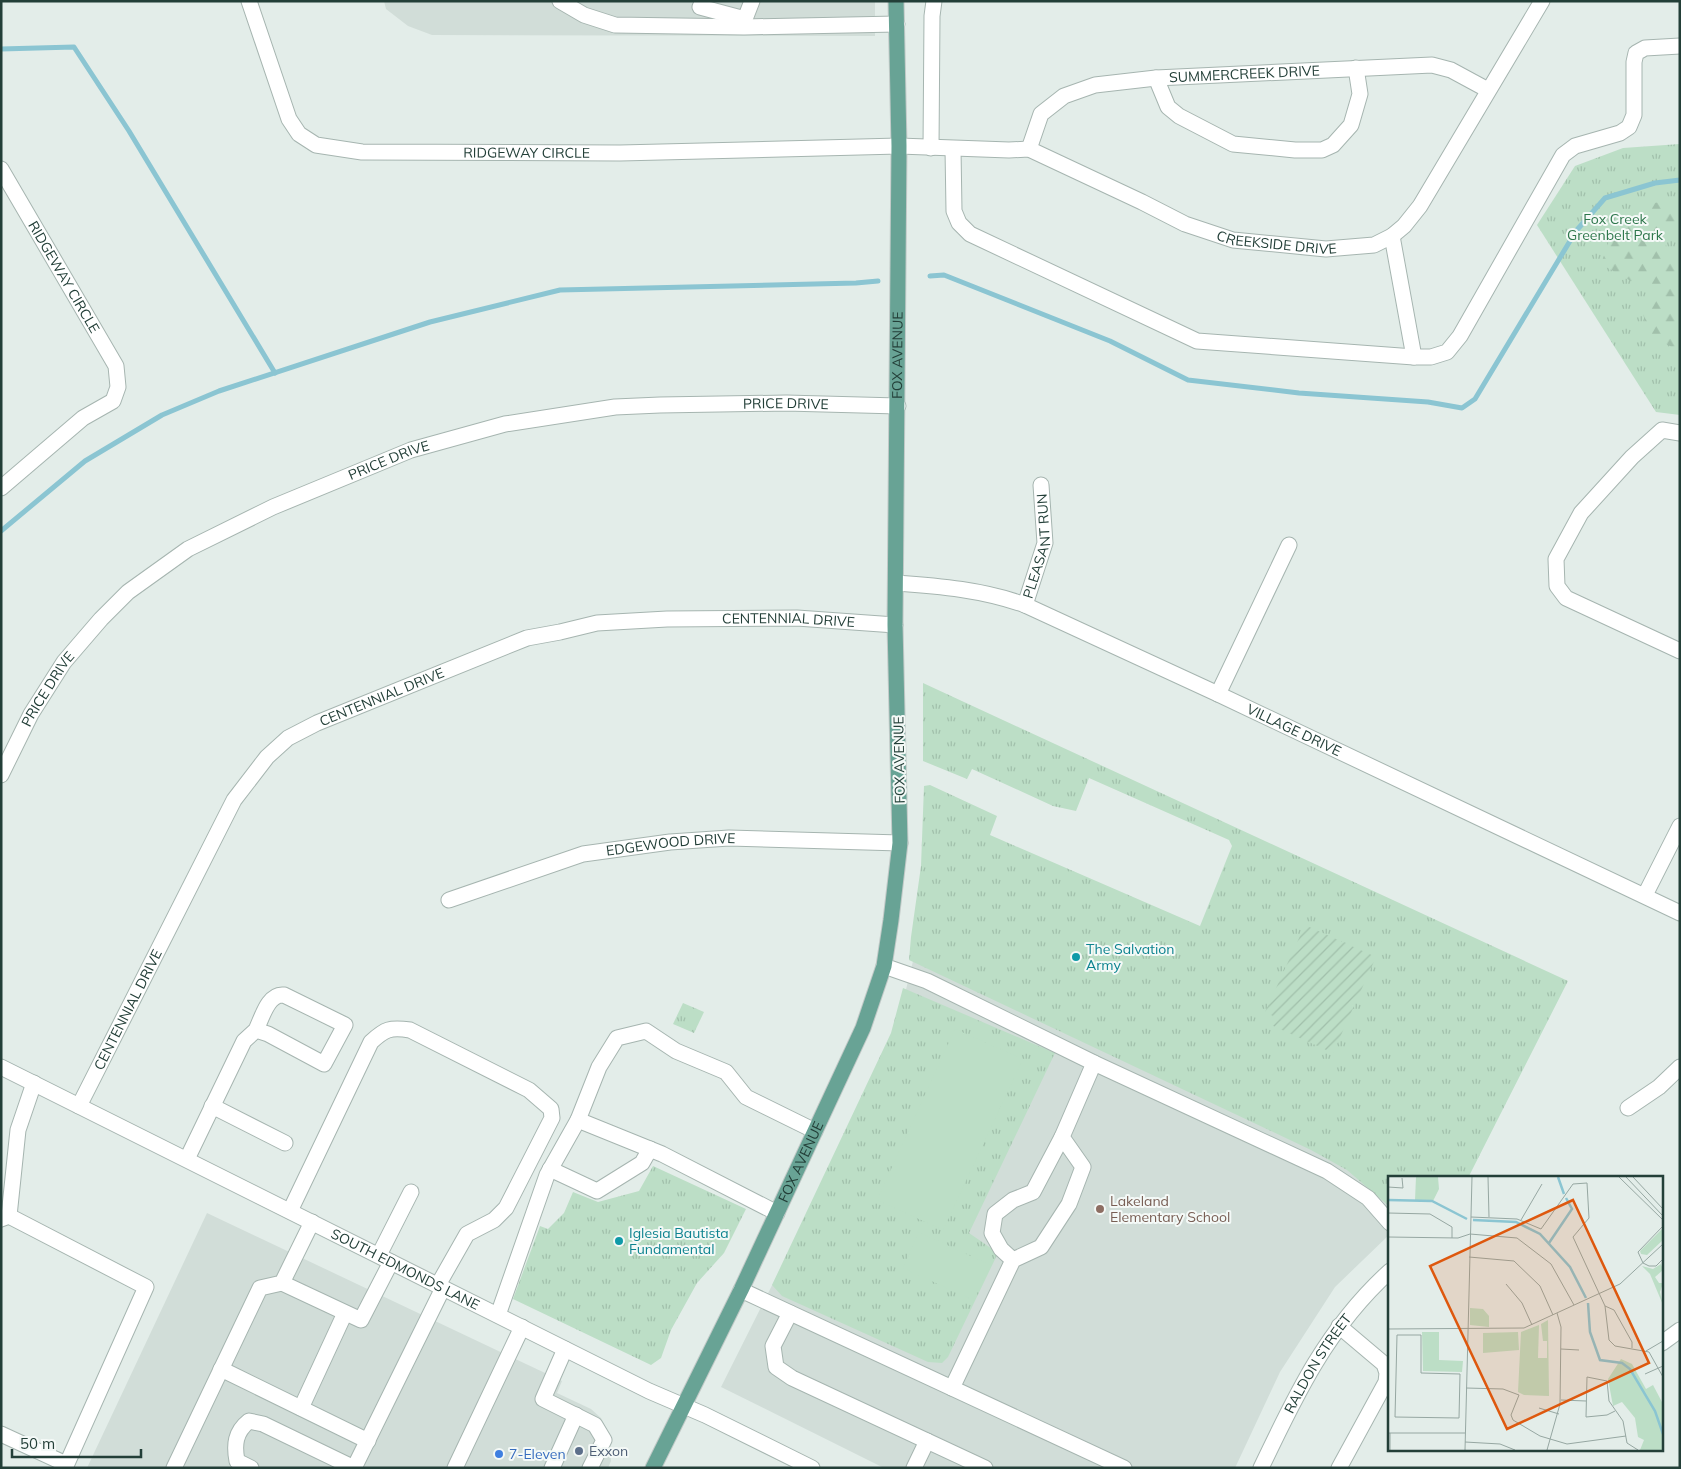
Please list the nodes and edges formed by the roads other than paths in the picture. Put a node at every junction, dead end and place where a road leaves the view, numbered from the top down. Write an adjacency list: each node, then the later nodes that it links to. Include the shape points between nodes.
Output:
1 (249, 1): 13 (street, RIDGEWAY CIRCLE, via 289,119 299,134 316,145 362,152 620,153)
2 (560, 1): 8 (street, via 584,16 615,25)
3 (703, 1): 4 (street, via 700,7 744,18)
4 (752, 1)
5 (896, 1): 8 (main road, FOX AVENUE)
6 (934, 1): 14 (street)
7 (1542, 1): 12 (street, CREEKSIDE DRIVE)
8 (897, 24): 13 (main road, FOX AVENUE)
9 (1680, 46): 19 (street, via 1645,48 1636,53 1634,115 1629,127 1620,133 1575,146 1563,155 1460,336 1447,352)
10 (1356, 68): 11 (street, SUMMERCREEK DRIVE); 11 (street, via 1360,94 1351,125 1333,145 1322,150 1233,144 1168,107); 12 (street, SUMMERCREEK DRIVE, via 1432,64 1451,70)
11 (1156, 78): 16 (street, SUMMERCREEK DRIVE, via 1095,85 1064,96 1042,114)
12 (1488, 90): 18 (street, CREEKSIDE DRIVE, via 1420,206)
13 (899, 146): 14 (street, CREEKSIDE DRIVE); 20 (main road, FOX AVENUE)
14 (931, 148): 15 (street, CREEKSIDE DRIVE)
15 (954, 149): 16 (street, CREEKSIDE DRIVE); 19 (street, via 954,210 959,224 970,234 1197,341)
16 (1029, 149): 18 (street, CREEKSIDE DRIVE, via 1185,224 1233,240 1326,249 1374,245)
17 (1, 169): 23 (street, RIDGEWAY CIRCLE, via 116,366 118,387 112,401 83,418)
18 (1392, 236): 19 (street)
19 (1414, 357)
20 (898, 406): 25 (main road, FOX AVENUE); 30 (street, PRICE DRIVE, via 786,403 615,407 506,424 411,450 273,507 188,549 128,592 64,662 31,714)
21 (1680, 432): 28 (street, via 1662,430 1632,457 1581,513 1556,559 1557,586 1566,598)
22 (1042, 485): 26 (street, PLEASANT RUN, via 1045,542)
23 (1, 488)
24 (1290, 544): 29 (street)
25 (896, 582): 26 (street, VILLAGE DRIVE, via 977,592); 27 (main road, FOX AVENUE)
26 (1025, 605): 29 (street, VILLAGE DRIVE)
27 (895, 625): 32 (main road, FOX AVENUE); 42 (street, CENTENNIAL DRIVE, via 797,618 597,623 527,638 317,723 288,738 267,758 234,800)
28 (1680, 651)
29 (1218, 694): 33 (street, VILLAGE DRIVE)
30 (1, 775)
31 (1680, 826): 33 (street)
32 (900, 843): 34 (street, EDGEWOOD DRIVE, via 729,838 670,842 583,854); 36 (main road, FOX AVENUE)
33 (1645, 895): 35 (street, VILLAGE DRIVE)
34 (449, 900)
35 (1680, 913)
36 (884, 966): 38 (street, via 927,981); 46 (main road, FOX AVENUE, via 863,1028)
37 (256, 1030): 37 (street, via 324,1064 345,1024 279,994 273,997); 43 (street, via 244,1041)
38 (1094, 1063): 47 (street); 56 (street, via 1327,1171 1368,1198)
39 (1, 1066): 41 (street, SOUTH EDMONDS LANE)
40 (1680, 1068): 44 (street)
41 (34, 1083): 42 (street, SOUTH EDMONDS LANE); 55 (street, via 18,1130)
42 (79, 1106): 50 (street, SOUTH EDMONDS LANE)
43 (212, 1106): 48 (street); 50 (street)
44 (1628, 1108)
45 (578, 1120): 46 (street, via 599,1067 617,1038 646,1031 676,1051 726,1072 746,1097); 49 (street); 51 (street)
46 (815, 1131): 54 (main road, FOX AVENUE)
47 (1062, 1137): 59 (street, via 1083,1167 1070,1204 1041,1246); 59 (street, via 1033,1192 1013,1200 995,1214 992,1233)
48 (285, 1143)
49 (650, 1149): 51 (street, via 642,1164 597,1191); 54 (street)
50 (187, 1159): 53 (street, SOUTH EDMONDS LANE)
51 (550, 1169): 66 (street)
52 (412, 1192): 58 (street)
53 (290, 1211): 57 (street, SOUTH EDMONDS LANE); 62 (street, via 370,1042 387,1029 410,1030 529,1090 551,1108 552,1118 506,1208 494,1220 467,1234)
54 (777, 1213): 63 (main road, FOX AVENUE)
55 (5, 1218): 80 (street, via 146,1288)
56 (1388, 1221)
57 (312, 1222): 58 (street, SOUTH EDMONDS LANE); 61 (street)
58 (385, 1258): 62 (street, SOUTH EDMONDS LANE); 64 (street, via 361,1320)
59 (1013, 1260): 73 (street)
60 (1388, 1273): 67 (street, RALDON STREET, via 1350,1310)
61 (282, 1283): 64 (street); 72 (street, via 260,1288)
62 (441, 1286): 66 (street, SOUTH EDMONDS LANE); 78 (street)
63 (741, 1290): 65 (street); 74 (main road, FOX AVENUE)
64 (346, 1313): 75 (street)
65 (790, 1313): 73 (street); 79 (street, via 773,1346 776,1367 792,1378)
66 (498, 1315): 68 (street, SOUTH EDMONDS LANE)
67 (1339, 1326): 81 (street, RALDON STREET, via 1293,1400); 93 (street, via 1384,1364 1387,1373 1386,1382)
68 (522, 1327): 71 (street, SOUTH EDMONDS LANE); 85 (street)
69 (1680, 1330): 70 (street)
70 (1664, 1342)
71 (565, 1349): 74 (street, SOUTH EDMONDS LANE); 76 (street, via 543,1399)
72 (221, 1368): 75 (street); 82 (street)
73 (952, 1388): 92 (street)
74 (683, 1406): 88 (main road, FOX AVENUE); 89 (street, SOUTH EDMONDS LANE)
75 (301, 1408): 78 (street)
76 (576, 1415): 86 (street); 87 (street, via 595,1425 604,1440)
77 (1, 1434): 80 (street)
78 (368, 1441): 84 (street)
79 (927, 1441): 90 (street); 91 (street)
80 (66, 1466)
81 (1266, 1466)
82 (174, 1468)
83 (251, 1468): 84 (street, via 237,1461 234,1447 241,1427 249,1421 263,1424)
84 (354, 1468)
85 (455, 1468)
86 (552, 1468)
87 (590, 1468)
88 (653, 1468)
89 (812, 1468)
90 (914, 1468)
91 (985, 1468)
92 (1124, 1468)
93 (1339, 1468)

